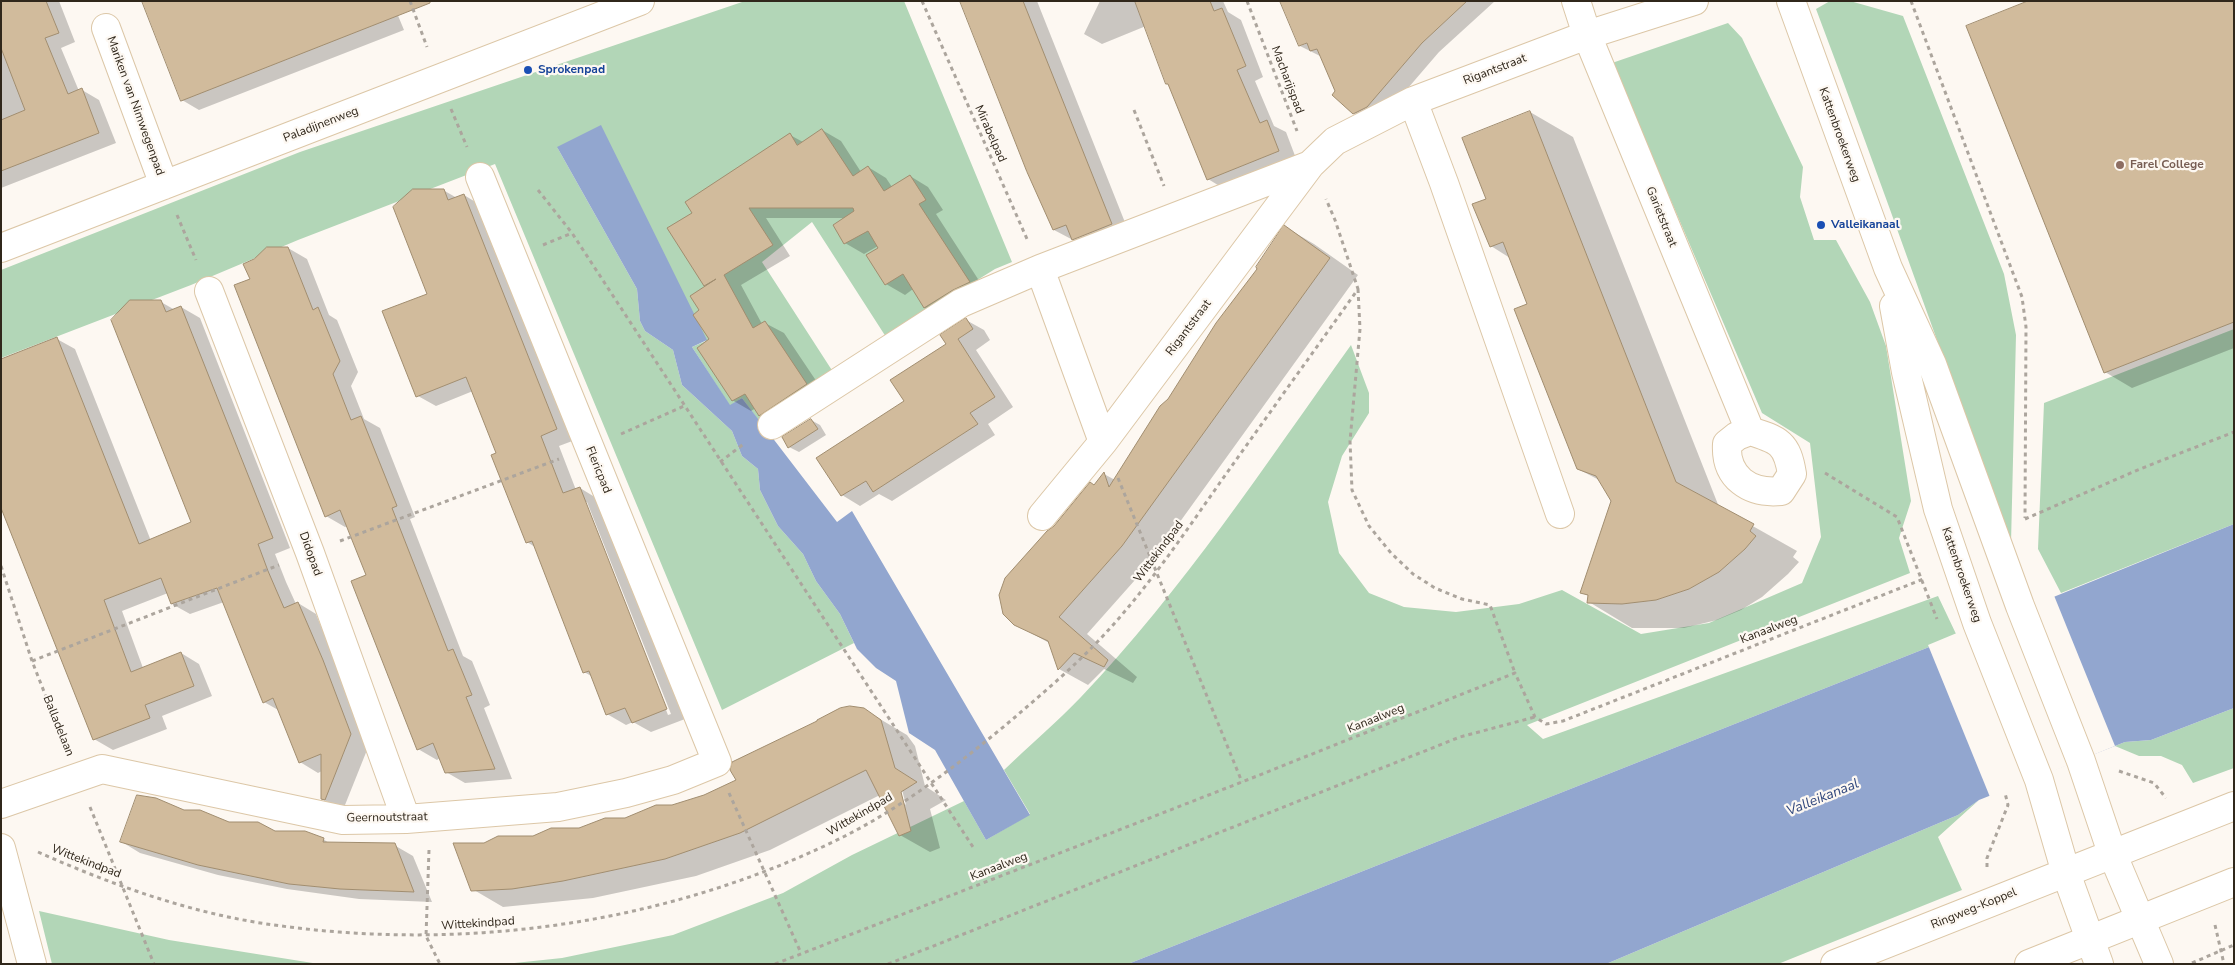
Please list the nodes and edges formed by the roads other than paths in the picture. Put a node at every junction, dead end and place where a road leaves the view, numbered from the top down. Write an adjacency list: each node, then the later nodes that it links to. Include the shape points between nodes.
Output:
1 (640, 1): 10 (street, Paladijnenweg)
2 (1576, 1): 6 (street, Garietstraat)
3 (1694, 1): 6 (street, Rigantstraat)
4 (1791, 1): 12 (street, Kattenbroekerweg)
5 (106, 28): 10 (street, Mariken van Nimwegenpad)
6 (1587, 35): 7 (street, Rigantstraat); 16 (street, Garietstraat)
7 (1413, 101): 8 (street, Rigantstraat, via 1335,141); 18 (street)
8 (1310, 165): 13 (street, Rigantstraat); 17 (street, Rigantstraat)
9 (480, 177): 20 (street, Flericpad)
10 (164, 185): 11 (street, Paladijnenweg)
11 (1, 248)
12 (1888, 268): 25 (street, Kattenbroekerweg, via 1932,364 2020,606 2081,761); 26 (street, Kattenbroekerweg, via 1906,372 1938,509 1977,623 2038,778)
13 (1040, 269): 15 (street, Rigantstraat, via 961,303); 17 (street)
14 (209, 291): 23 (street, Didopad)
15 (772, 425)
16 (1750, 431): 16 (street, via 1766,436 1787,451 1792,474 1781,491 1766,492 1752,488 1730,469 1727,444)
17 (1103, 442): 19 (street, Rigantstraat)
18 (1560, 514)
19 (1042, 516)
20 (716, 762): 23 (street, Geernoutstraat, via 673,780 558,807)
21 (1, 804): 23 (street, Geernoutstraat, via 102,769 343,820)
22 (2234, 806): 25 (street, Ringweg-Koppel)
23 (418, 818)
24 (1, 848): 30 (street)
25 (2112, 853): 26 (street, Ringweg-Koppel); 28 (street)
26 (2066, 873): 29 (street, Kattenbroekerweg); 31 (street, Ringweg-Koppel)
27 (2234, 882): 28 (street)
28 (2139, 920): 29 (street); 33 (street)
29 (2094, 952): 32 (street)
30 (32, 964)
31 (1835, 964)
32 (2029, 964)
33 (2159, 964)

